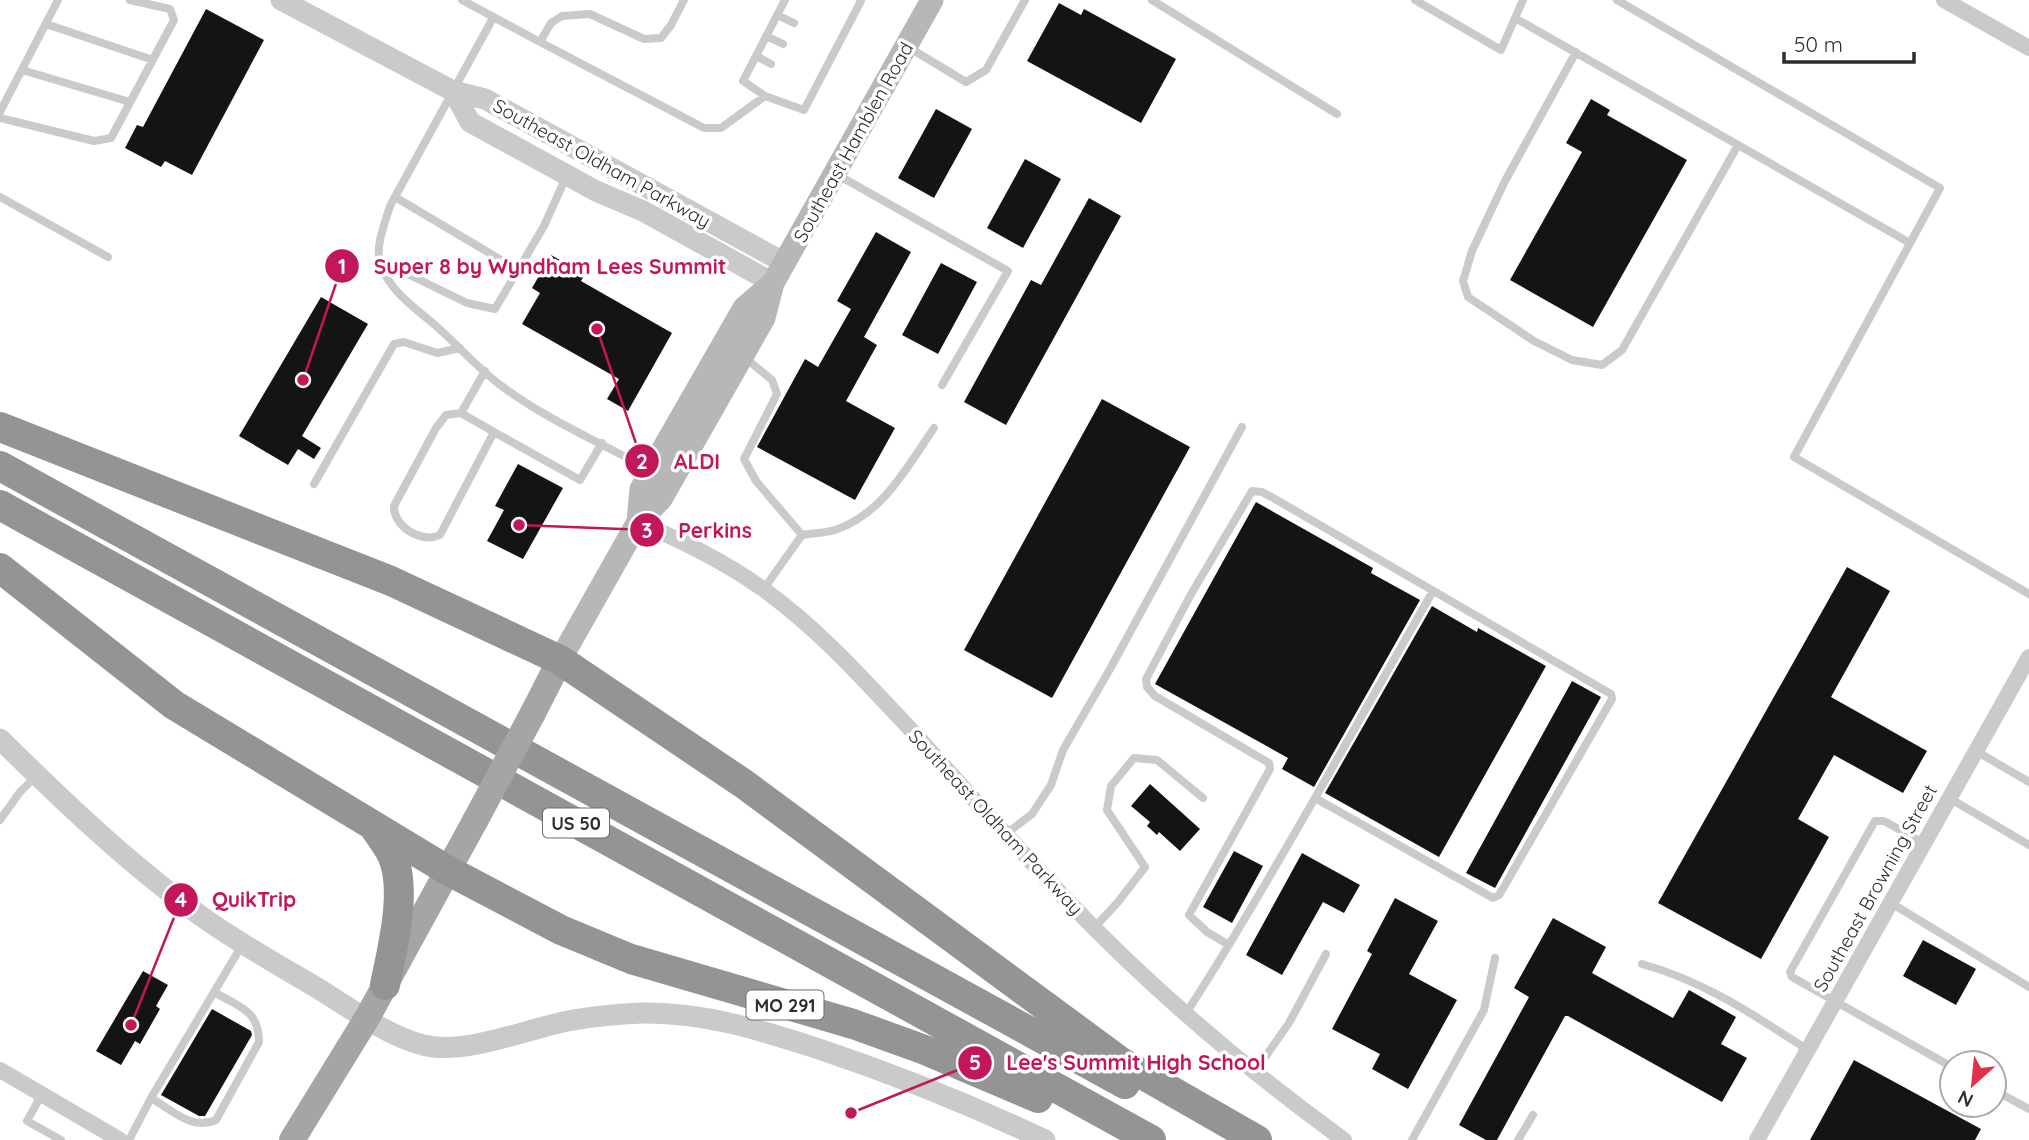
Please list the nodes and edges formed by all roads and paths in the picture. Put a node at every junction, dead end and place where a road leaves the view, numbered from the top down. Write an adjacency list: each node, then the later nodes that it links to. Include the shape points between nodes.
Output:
1 (58, 0): 19 (lane)
2 (130, 0): 27 (lane, via 170,9 174,20)
3 (281, 0): 32 (street, Southeast Oldham Parkway)
4 (462, 0): 16 (lane)
5 (684, 0): 21 (lane, via 661,38 644,39 590,14 562,16 551,23)
6 (785, 0): 15 (lane)
7 (860, 0): 31 (lane, via 821,67)
8 (932, 0): 23 (main road, Southeast Hamblen Road)
9 (1025, 0): 23 (lane, via 986,70 966,82)
10 (1152, 0): 36 (lane)
11 (1416, 0): 17 (lane, via 1501,50)
12 (1523, 0): 17 (lane)
13 (1617, 0): 43 (lane, via 1940,188)
14 (1944, 0): 24 (street)
15 (777, 15): 18 (lane); 20 (lane)
16 (493, 18): 21 (lane); 32 (lane)
17 (1516, 18): 25 (lane)
18 (794, 23)
19 (46, 24): 27 (lane); 29 (lane)
20 (766, 36): 22 (lane); 26 (lane)
21 (540, 42): 33 (lane, via 704,128 722,128)
22 (783, 44)
23 (907, 46): 39 (main road, Southeast Hamblen Road)
24 (2029, 48)
25 (1576, 52): 38 (lane); 38 (lane, via 1505,181 1463,281 1468,297 1534,341 1572,360 1601,365 1622,350)
26 (756, 56): 28 (lane); 33 (lane, via 743,81)
27 (153, 60): 34 (lane)
28 (771, 64)
29 (22, 70): 34 (lane); 35 (lane)
30 (807, 83): 31 (lane)
31 (815, 88): 33 (lane, via 804,110)
32 (453, 91): 40 (street, Southeast Oldham Parkway, via 470,122); 42 (lane); 46 (street, Southeast Oldham Parkway, via 485,99)
33 (765, 96)
34 (130, 102): 37 (lane, via 111,138 94,141)
35 (0, 112)
36 (1337, 114)
37 (0, 118)
38 (1738, 145): 43 (lane)
39 (836, 174): 46 (main road, Southeast Hamblen Road); 52 (lane, via 1008,271)
40 (566, 175): 47 (lane); 48 (street, Southeast Oldham Parkway, via 643,211)
41 (0, 197): 44 (lane)
42 (395, 197): 45 (lane, via 381,237); 47 (lane)
43 (1910, 243): 68 (lane, via 1794,457)
44 (108, 257)
45 (379, 260): 47 (lane, via 467,303 495,309); 49 (lane, via 389,282 409,306)
46 (785, 263): 48 (main road, Southeast Hamblen Road)
47 (518, 270)
48 (773, 283): 50 (main road, Southeast Hamblen Road, via 765,317); 60 (main road, Southeast Hamblen Road, via 744,308)
49 (460, 348): 51 (lane); 61 (lane, via 437,353 404,342 394,344)
50 (742, 356): 63 (main road, Southeast Hamblen Road, via 661,499); 64 (lane, via 772,380 777,394 744,459 756,481)
51 (485, 371): 53 (lane); 58 (lane, via 537,409)
52 (942, 385)
53 (461, 413): 57 (lane); 57 (lane, via 446,415 436,428 394,506 400,524 422,537 440,535)
54 (1242, 427): 80 (lane, via 1063,750 1051,785 1032,814)
55 (0, 428): 70 (highway, via 391,581)
56 (934, 428): 64 (lane, via 873,510 835,530)
57 (494, 432): 58 (lane, via 580,480)
58 (602, 443): 60 (lane)
59 (0, 466): 113 (highway, US 50)
60 (651, 470): 63 (main road, Southeast Hamblen Road, via 641,489)
61 (314, 484)
62 (0, 505): 112 (highway, US 50)
63 (638, 522): 66 (street, Southeast Oldham Parkway); 70 (main road, Southeast Hamblen Road)
64 (802, 535): 66 (lane)
65 (0, 568): 79 (highway, via 174,705)
66 (763, 590): 80 (street, Southeast Oldham Parkway, via 804,622 870,686)
67 (1433, 591): 76 (lane); 76 (lane, via 1611,694 1612,699 1505,886 1493,898); 87 (lane, via 1262,492 1252,491 1247,497 1146,679 1155,696 1269,763 1270,769 1189,915)
68 (2029, 594)
69 (2029, 657): 72 (street, Southeast Browning Street)
70 (560, 660): 83 (main road, bridge); 114 (highway, via 744,784 1121,1062)
71 (1, 742): 73 (street)
72 (1976, 751): 74 (lane); 77 (street, Southeast Browning Street)
73 (37, 776): 78 (lane); 86 (street, via 140,868)
74 (2029, 782)
75 (1203, 798): 85 (lane, via 1157,760 1134,758 1111,786 1107,810 1145,867)
76 (1315, 798): 87 (lane)
77 (1950, 799): 81 (street, Southeast Browning Street); 82 (lane)
78 (0, 820)
79 (372, 824): 83 (highway); 91 (highway, via 393,857 396,878 398,914)
80 (1006, 834): 85 (street, Southeast Oldham Parkway)
81 (1924, 843): 84 (street, Southeast Browning Street); 94 (lane, via 1879,820 1867,832 1791,969 1792,977)
82 (2029, 845)
83 (447, 870): 91 (main road); 111 (highway, MO 291, via 561,930 631,959 853,1024 925,1050)
84 (1891, 903): 92 (lane); 94 (street, Southeast Browning Street)
85 (1094, 928): 95 (street, Southeast Oldham Parkway)
86 (243, 943): 93 (lane); 96 (street)
87 (1229, 945): 95 (lane)
88 (1326, 954): 100 (lane, via 1289,1023)
89 (1495, 958): 116 (lane, via 1484,1010)
90 (1642, 964): 97 (lane, via 1702,986)
91 (385, 985): 96 (main road)
92 (2029, 986)
93 (214, 992): 102 (lane); 102 (lane, via 255,1017 259,1029 259,1042 216,1119 195,1124)
94 (1835, 1001): 97 (street, Southeast Browning Street); 98 (lane)
95 (1185, 1015): 100 (street, Southeast Oldham Parkway)
96 (367, 1018): 109 (main road); 110 (street, via 438,1048 613,1015 678,1014 710,1019 848,1059)
97 (1808, 1050): 118 (street, Southeast Browning Street)
98 (1938, 1059)
99 (0, 1070): 101 (street)
100 (1254, 1073): 115 (street, Southeast Oldham Parkway)
101 (42, 1094): 106 (lane, via 27,1121); 107 (street)
102 (151, 1098): 108 (lane)
103 (2008, 1098): 104 (lane)
104 (2029, 1109)
105 (1533, 1115): 117 (lane)
106 (61, 1140)
107 (120, 1140)
108 (129, 1140)
109 (292, 1140)
110 (1045, 1140)
111 (1124, 1140)
112 (1151, 1140)
113 (1227, 1140)
114 (1257, 1140)
115 (1344, 1140)
116 (1412, 1140)
117 (1518, 1140)
118 (1757, 1140)

